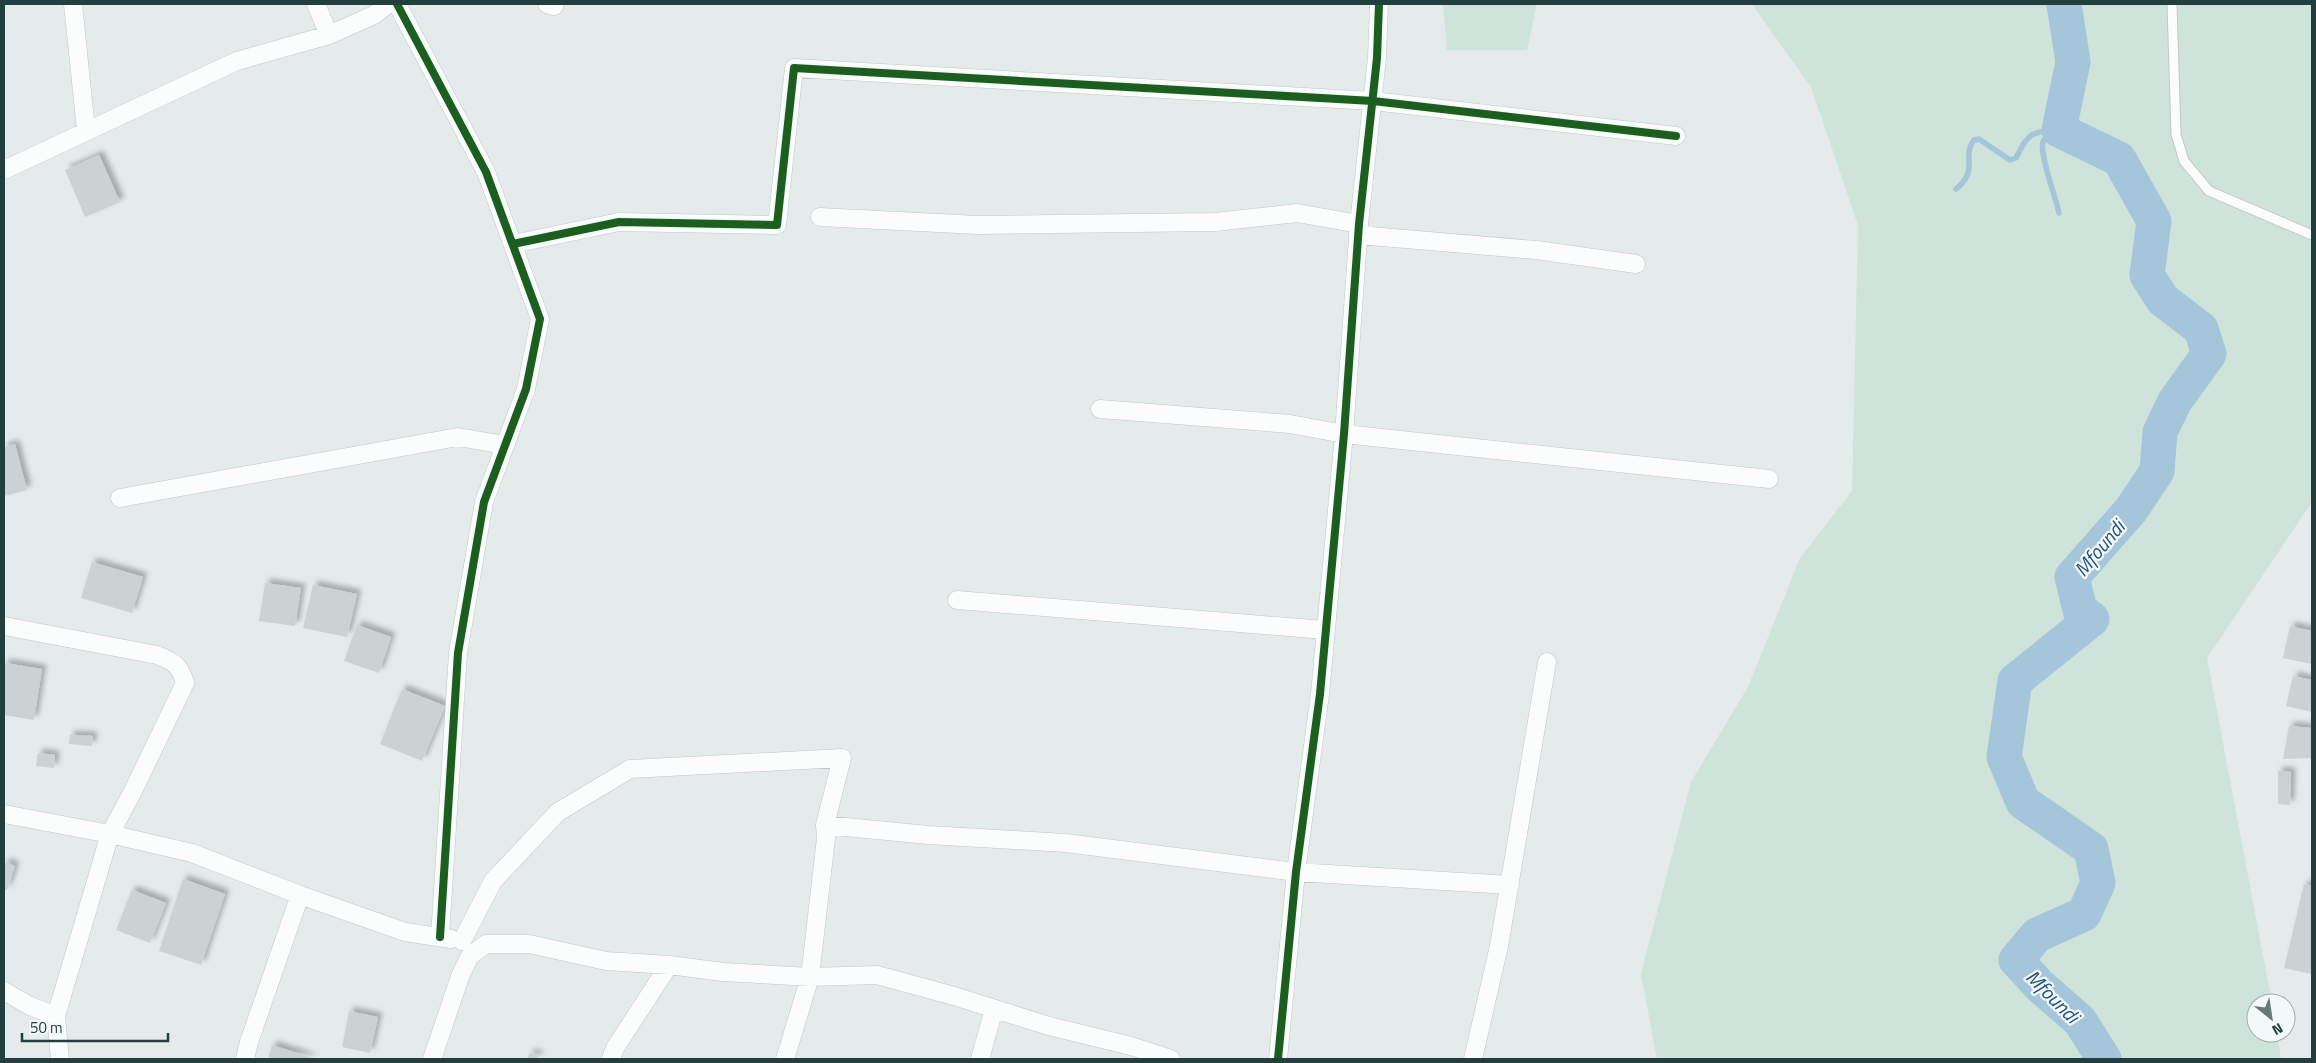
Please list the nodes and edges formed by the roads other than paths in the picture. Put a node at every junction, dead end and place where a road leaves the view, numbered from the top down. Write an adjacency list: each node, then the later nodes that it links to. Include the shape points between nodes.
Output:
1 (73, 4): 11 (street)
2 (316, 4): 9 (street)
3 (388, 4): 9 (street, via 374,15)
4 (397, 4): 17 (street, via 486,172)
5 (547, 4): 6 (street)
6 (555, 4)
7 (1380, 4): 10 (street)
8 (2172, 4): 16 (lane, via 2176,134 2184,161 2209,190)
9 (329, 35): 11 (street, via 237,61)
10 (1373, 101): 12 (street); 15 (street); 17 (street, via 794,68 777,225 619,222)
11 (86, 130): 13 (street)
12 (1676, 136)
13 (4, 170)
14 (820, 217): 15 (street, via 978,225 1215,222 1297,213)
15 (1359, 229): 18 (street); 20 (street)
16 (2312, 235)
17 (513, 244): 21 (street, via 540,319 526,389)
18 (1636, 264)
19 (1100, 408): 20 (street, via 1290,424)
20 (1344, 434): 22 (street); 26 (street)
21 (505, 445): 23 (street, via 458,437); 34 (street, via 484,502 458,653)
22 (1769, 479)
23 (120, 498)
24 (957, 600): 26 (street)
25 (4, 626): 30 (street, via 157,655 182,670 185,683)
26 (1325, 630): 31 (street, via 1320,694)
27 (1547, 662): 32 (street)
28 (4, 814): 30 (street)
29 (824, 825): 31 (street, via 1066,843); 35 (street, via 842,758 630,769 558,812 493,881); 38 (street, via 826,838)
30 (110, 834): 33 (street, via 192,853); 41 (street)
31 (1296, 872): 32 (street); 49 (street)
32 (1510, 885): 50 (street)
33 (300, 895): 34 (street, via 405,932); 43 (street)
34 (440, 937): 35 (street)
35 (462, 941): 36 (street)
36 (486, 944): 37 (street, via 529,944 606,961); 44 (street, via 470,956 460,974)
37 (669, 965): 38 (street); 45 (street, via 615,1048)
38 (810, 977): 40 (street, via 877,975); 46 (street)
39 (4, 990): 41 (street, via 30,1006)
40 (994, 1009): 47 (street); 48 (street)
41 (56, 1016): 42 (street)
42 (60, 1059)
43 (245, 1059)
44 (432, 1059)
45 (612, 1059)
46 (785, 1059)
47 (980, 1059)
48 (1170, 1059)
49 (1278, 1059)
50 (1473, 1059)

